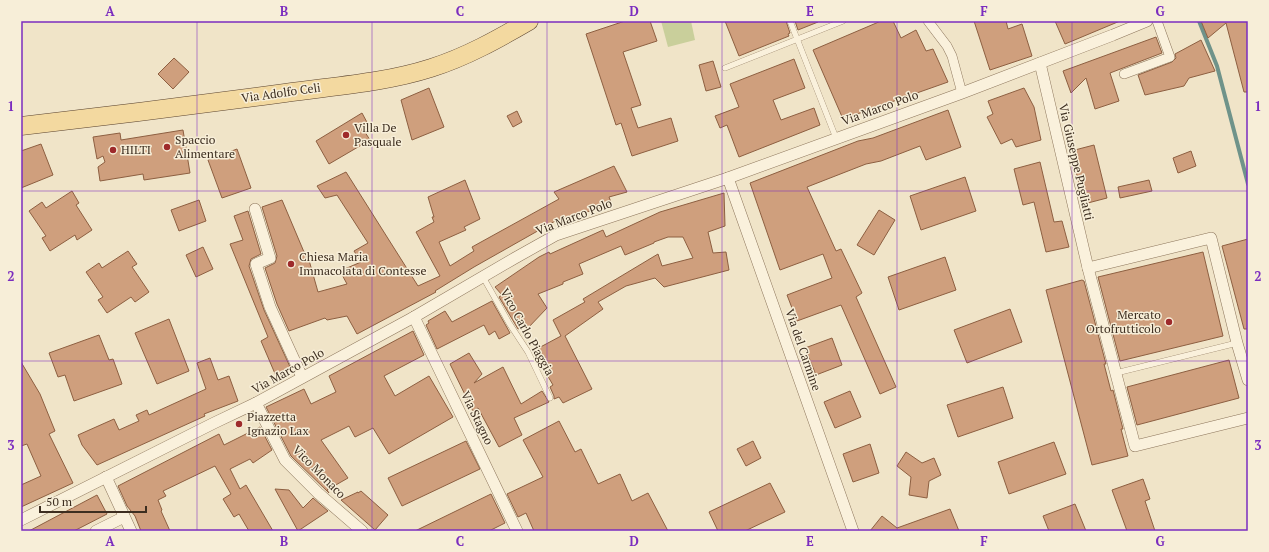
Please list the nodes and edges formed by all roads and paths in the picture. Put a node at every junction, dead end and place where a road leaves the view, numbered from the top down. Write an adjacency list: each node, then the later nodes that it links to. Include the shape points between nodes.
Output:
1 (529, 21): 12 (main road, Via Adolfo Celi, via 450,62 393,78)
2 (790, 21): 7 (lane)
3 (843, 21): 7 (lane)
4 (928, 21): 11 (street, via 952,56)
5 (1147, 21): 8 (street, Via Marco Polo)
6 (1157, 21): 10 (street, via 1170,56)
7 (797, 39): 9 (lane); 13 (lane)
8 (1040, 63): 11 (street, Via Marco Polo); 16 (street, Via Giuseppe Pugliatti)
9 (725, 68)
10 (1124, 74)
11 (962, 93): 13 (street, Via Marco Polo)
12 (21, 126)
13 (836, 138): 14 (street, Via Marco Polo)
14 (728, 178): 17 (street, Via Marco Polo, via 556,235); 33 (street, Via del Carmine)
15 (255, 209): 21 (street, via 270,258 256,264 270,307)
16 (1088, 268): 19 (street, via 1211,238); 20 (street, Via Giuseppe Pugliatti)
17 (483, 277): 18 (street, Via Marco Polo); 23 (lane, Vico Carlo Piaggia, via 528,352)
18 (414, 317): 21 (street, Via Marco Polo); 32 (street, Via Stagno)
19 (1236, 343): 20 (lane); 22 (street)
20 (1116, 373): 25 (street, Via Giuseppe Pugliatti, via 1135,446)
21 (302, 377): 24 (street, Via Marco Polo)
22 (1248, 380)
23 (550, 398)
24 (256, 403): 26 (street, Via Marco Polo); 31 (street, Vico Monaco, via 285,460)
25 (1248, 418)
26 (106, 477): 27 (street); 28 (street, Via Marco Polo)
27 (124, 517): 29 (street); 30 (street)
28 (21, 520)
29 (96, 531)
30 (131, 531)
31 (362, 531)
32 (517, 531)
33 (853, 531)

